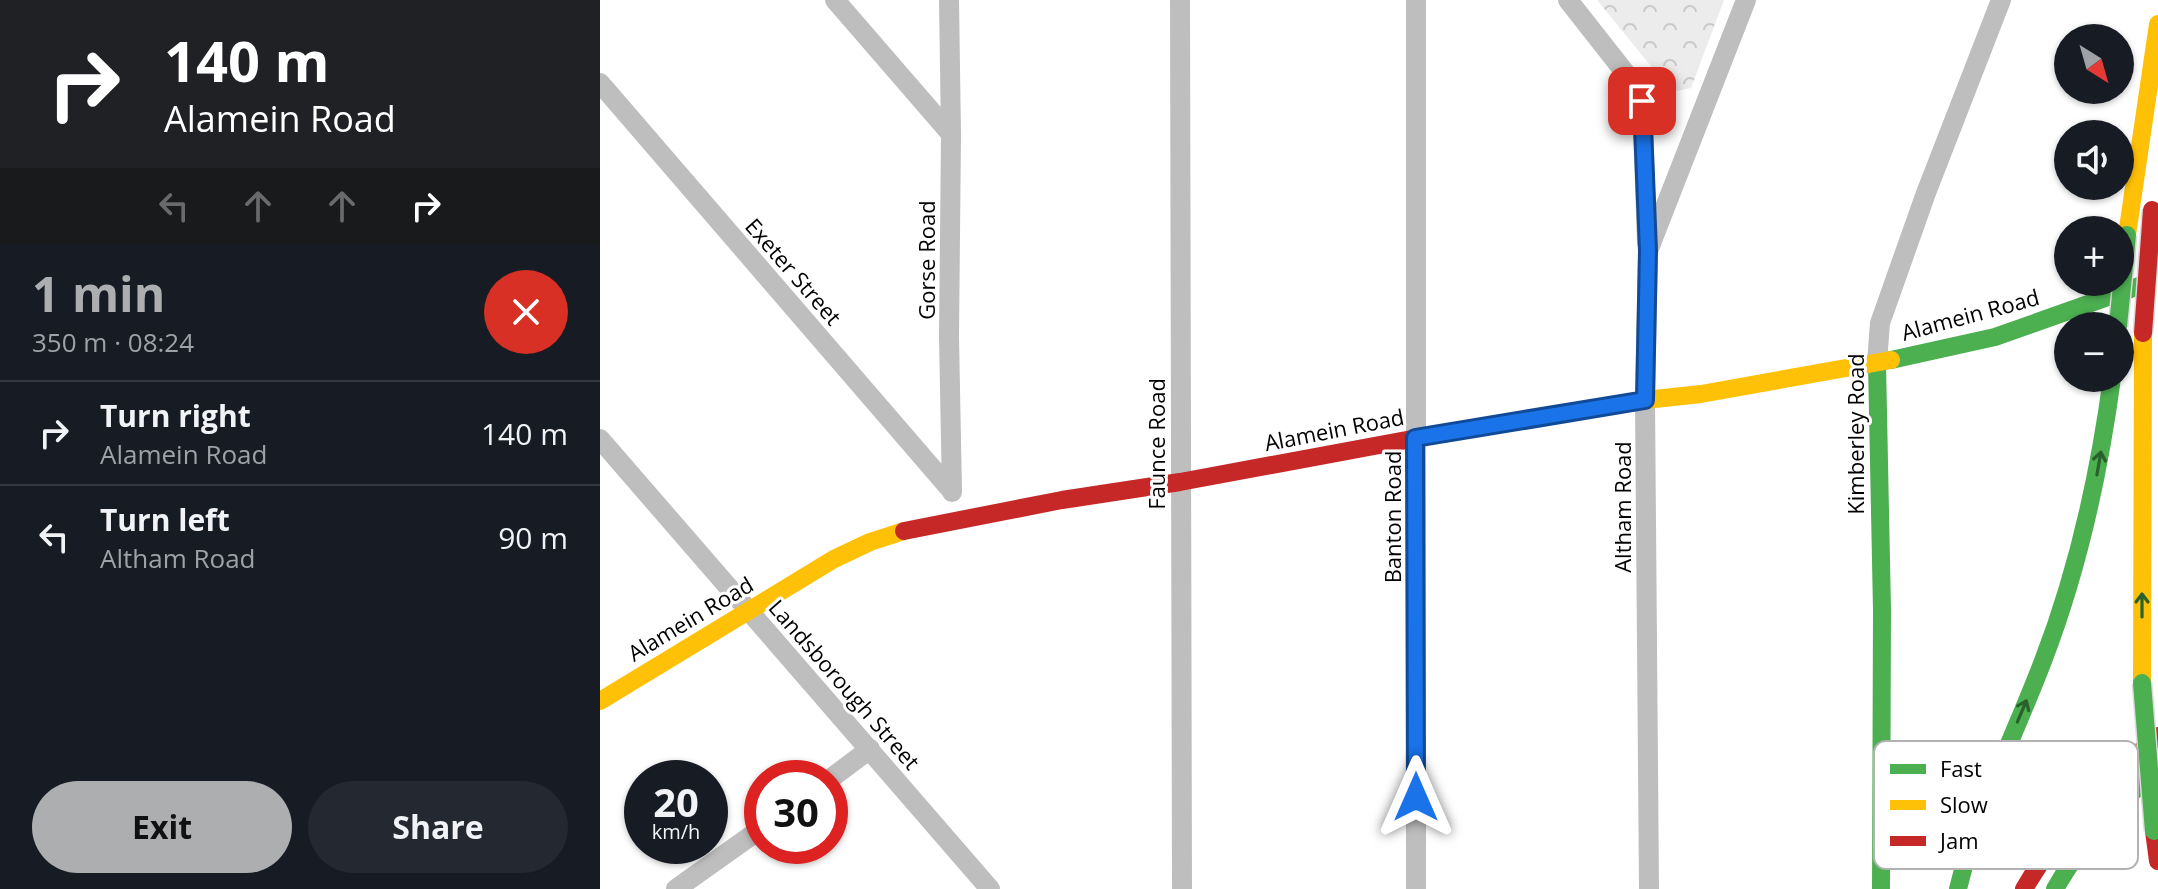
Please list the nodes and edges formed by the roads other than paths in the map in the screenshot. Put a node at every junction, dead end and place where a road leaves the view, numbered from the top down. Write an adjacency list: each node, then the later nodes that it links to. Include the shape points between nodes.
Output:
1 (835, 0): 10 (street)
2 (949, 0): 10 (street, Gorse Road)
3 (1180, 0): 20 (street, Faunce Road)
4 (1416, 0): 18 (street, Banton Road)
5 (1568, 0): 12 (street, via 1642,101)
6 (1746, 0): 12 (street, Altham Road)
7 (2001, 0): 15 (street, Kimberley Road, via 1880,323)
8 (2158, 24): 14 (main road, bridge)
9 (600, 83): 21 (street, Exeter Street)
10 (951, 134): 21 (street, Gorse Road)
11 (2153, 203): 34 (main road, one-way to 11, bridge, via 2142,683 2143,333)
12 (1648, 251): 17 (street, Altham Road)
13 (2158, 278): 15 (main road, Alamein Road, via 1995,337)
14 (2119, 312)
15 (1877, 363): 17 (main road, Alamein Road); 26 (main road, Kimberley Road)
16 (2110, 392): 27 (main road, one-way to 16, via 2071,580 2093,499)
17 (1645, 400): 18 (main road, Alamein Road); 43 (street, Altham Road)
18 (1415, 438): 20 (main road, Alamein Road); 42 (street, Banton Road)
19 (600, 439): 23 (street, Landsborough Street)
20 (1180, 482): 22 (main road, Alamein Road); 41 (street, Faunce Road)
21 (951, 490): 22 (street, Gorse Road)
22 (957, 520): 23 (main road, Alamein Road, via 863,543)
23 (750, 611): 24 (main road, Alamein Road); 28 (street, Landsborough Street)
24 (600, 701)
25 (2158, 736): 29 (main road)
26 (1882, 741)
27 (2010, 741)
28 (870, 749): 30 (street); 39 (street, Landsborough Street)
29 (2138, 752)
30 (848, 766)
31 (2158, 769): 32 (main road)
32 (2138, 787)
33 (744, 841): 40 (street)
34 (2158, 861)
35 (1881, 869): 44 (main road, Kimberley Road)
36 (1961, 869): 45 (main road, one-way to 36)
37 (2037, 869): 46 (main road)
38 (2068, 869): 47 (main road)
39 (983, 886)
40 (676, 889)
41 (1182, 889)
42 (1416, 889)
43 (1649, 889)
44 (1881, 889)
45 (1958, 889)
46 (2024, 889)
47 (2055, 889)

